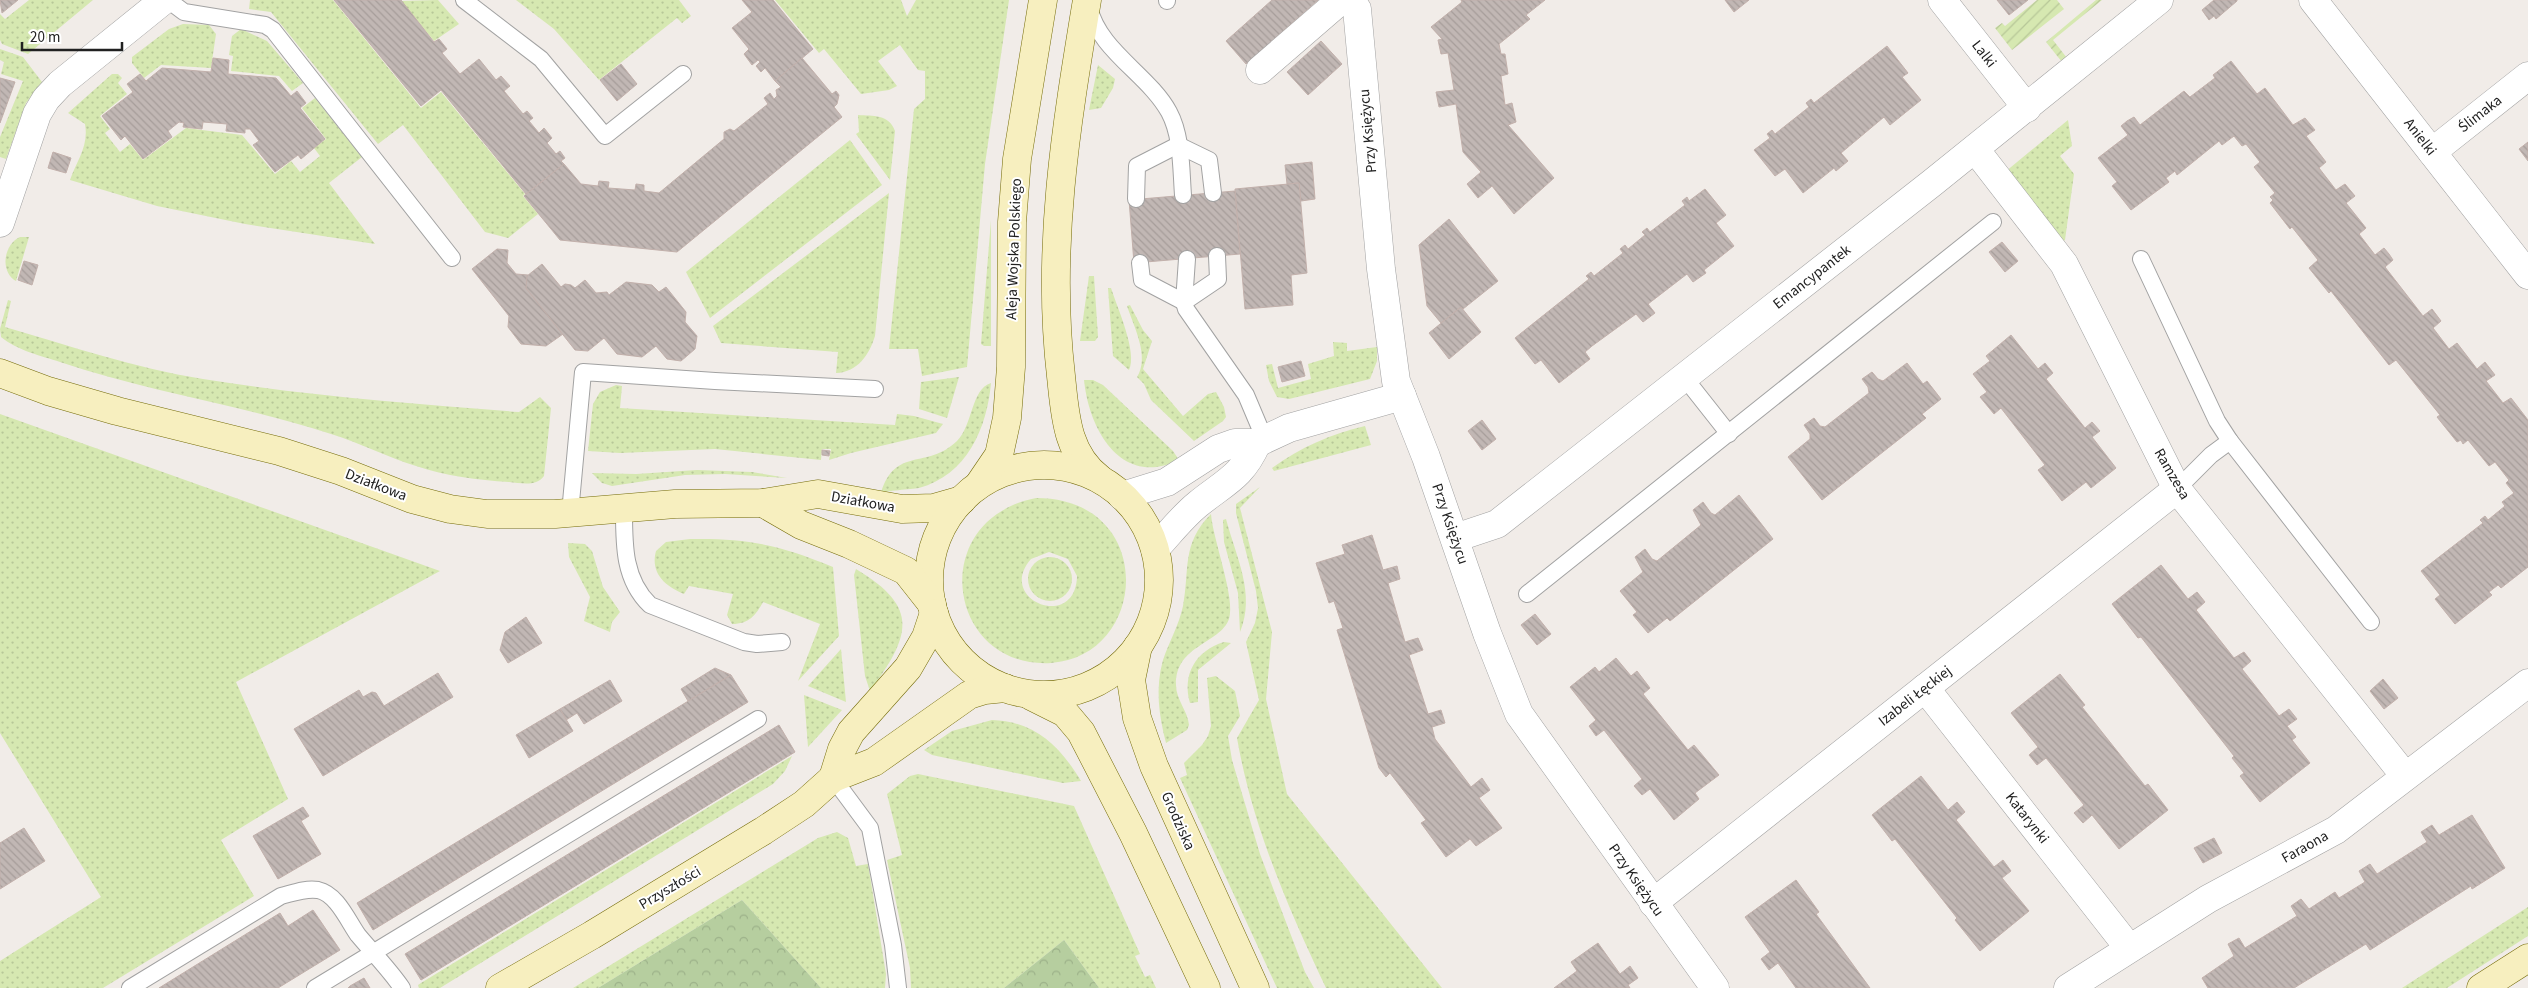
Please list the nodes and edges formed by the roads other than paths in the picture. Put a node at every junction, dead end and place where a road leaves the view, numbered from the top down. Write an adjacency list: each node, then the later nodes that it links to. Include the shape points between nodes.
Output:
1 (164, 0): 21 (street, via 46,99 37,114)
2 (168, 0): 24 (lane, via 184,12 265,25 273,30)
3 (464, 0): 12 (lane, via 541,59 605,136)
4 (1043, 0): 39 (main road, Aleja Wojska Polskiego, via 1017,159 1012,222 1008,418 999,455 985,478)
5 (1087, 0): 15 (lane, via 1093,21 1102,36 1164,104); 37 (main road, via 1064,141 1054,260 1054,310 1066,420 1072,444 1085,465)
6 (1341, 0): 11 (street)
7 (1349, 0): 33 (street, Przy Księżycu, via 1357,9 1381,269 1396,381)
8 (1942, 0): 14 (street, Lalki)
9 (2159, 0): 14 (street, Emancypantek)
10 (2313, 0): 17 (street, Anielki)
11 (1260, 70)
12 (683, 74)
13 (2528, 76): 17 (street, Ślimaka)
14 (2027, 108): 16 (street, Emancypantek)
15 (1178, 145): 18 (lane, via 1209,160); 19 (lane); 20 (lane, via 1137,166)
16 (1975, 149): 31 (street, Emancypantek); 38 (street, Ramzesa, via 2064,264)
17 (2432, 152): 28 (street, Anielki)
18 (1213, 193)
19 (1183, 195)
20 (1136, 199)
21 (1, 214)
22 (1993, 222): 34 (lane)
23 (1217, 256): 29 (lane, via 1218,280)
24 (452, 258)
25 (1187, 258): 29 (lane)
26 (2141, 259): 36 (lane)
27 (1140, 263): 29 (lane, via 1142,280)
28 (2528, 274)
29 (1184, 302): 35 (lane, via 1246,395)
30 (0, 373): 42 (main road, Działkowa, via 117,412 279,451 431,504 505,516)
31 (1684, 377): 34 (lane); 43 (street, Emancypantek, via 1497,524)
32 (875, 389): 42 (lane, via 583,372)
33 (1402, 396): 35 (street, via 1288,428); 43 (street, Przy Księżycu)
34 (1729, 434): 45 (lane)
35 (1261, 441): 37 (street, via 1234,443 1218,449 1167,482); 44 (street, via 1236,476 1198,504)
36 (2230, 441): 38 (lane); 47 (lane)
37 (1113, 489): 39 (main road, via 1086,473 1044,465 1002,473); 44 (main road, via 1136,511)
38 (2177, 489): 51 (street, Izabeli Łęckiej); 54 (street, Ramzesa)
39 (968, 495): 40 (main road, Działkowa, via 934,508 902,508 818,494); 46 (main road, Aleja Wojska Polskiego, via 941,530 933,549 930,571)
40 (763, 503): 41 (main road, Działkowa); 46 (main road, Działkowa, via 801,525 906,572)
41 (624, 508): 42 (main road, Działkowa); 48 (lane, via 624,542 629,572 639,593 650,605 744,642)
42 (570, 513)
43 (1455, 538): 56 (street, Przy Księżycu, via 1519,714)
44 (1155, 549): 49 (main road, via 1158,592 1154,613)
45 (1527, 594)
46 (933, 608): 52 (main road, via 953,651 980,675); 55 (main road, via 926,637 908,668 851,732)
47 (2371, 622)
48 (782, 642)
49 (1138, 646): 52 (main road, Przyszłości, via 1124,663 1088,686 1047,695); 66 (main road, Grodziska, via 1131,680 1137,718 1158,775)
50 (2528, 683): 54 (street, Faraona)
51 (1925, 688): 56 (street, Izabeli Łęckiej); 57 (street, Katarynki)
52 (1015, 691): 55 (main road, Przyszłości, via 985,690 969,695 874,762); 65 (main road, via 1046,701 1065,713 1081,732)
53 (758, 720): 58 (lane)
54 (2405, 776): 57 (street, Faraona, via 2336,830 2208,899)
55 (833, 778): 63 (main road, Przyszłości, via 804,804 763,831); 64 (lane, via 870,828)
56 (1653, 903): 67 (street, Przy Księżycu)
57 (2129, 948): 68 (street, Faraona)
58 (374, 952): 60 (lane, via 336,903 320,890 302,890 280,896); 61 (lane); 62 (lane)
59 (2528, 958): 69 (main road)
60 (130, 988)
61 (315, 988)
62 (402, 988)
63 (500, 988)
64 (898, 988)
65 (1206, 988)
66 (1255, 988)
67 (1715, 988)
68 (2068, 988)
69 (2481, 988)

